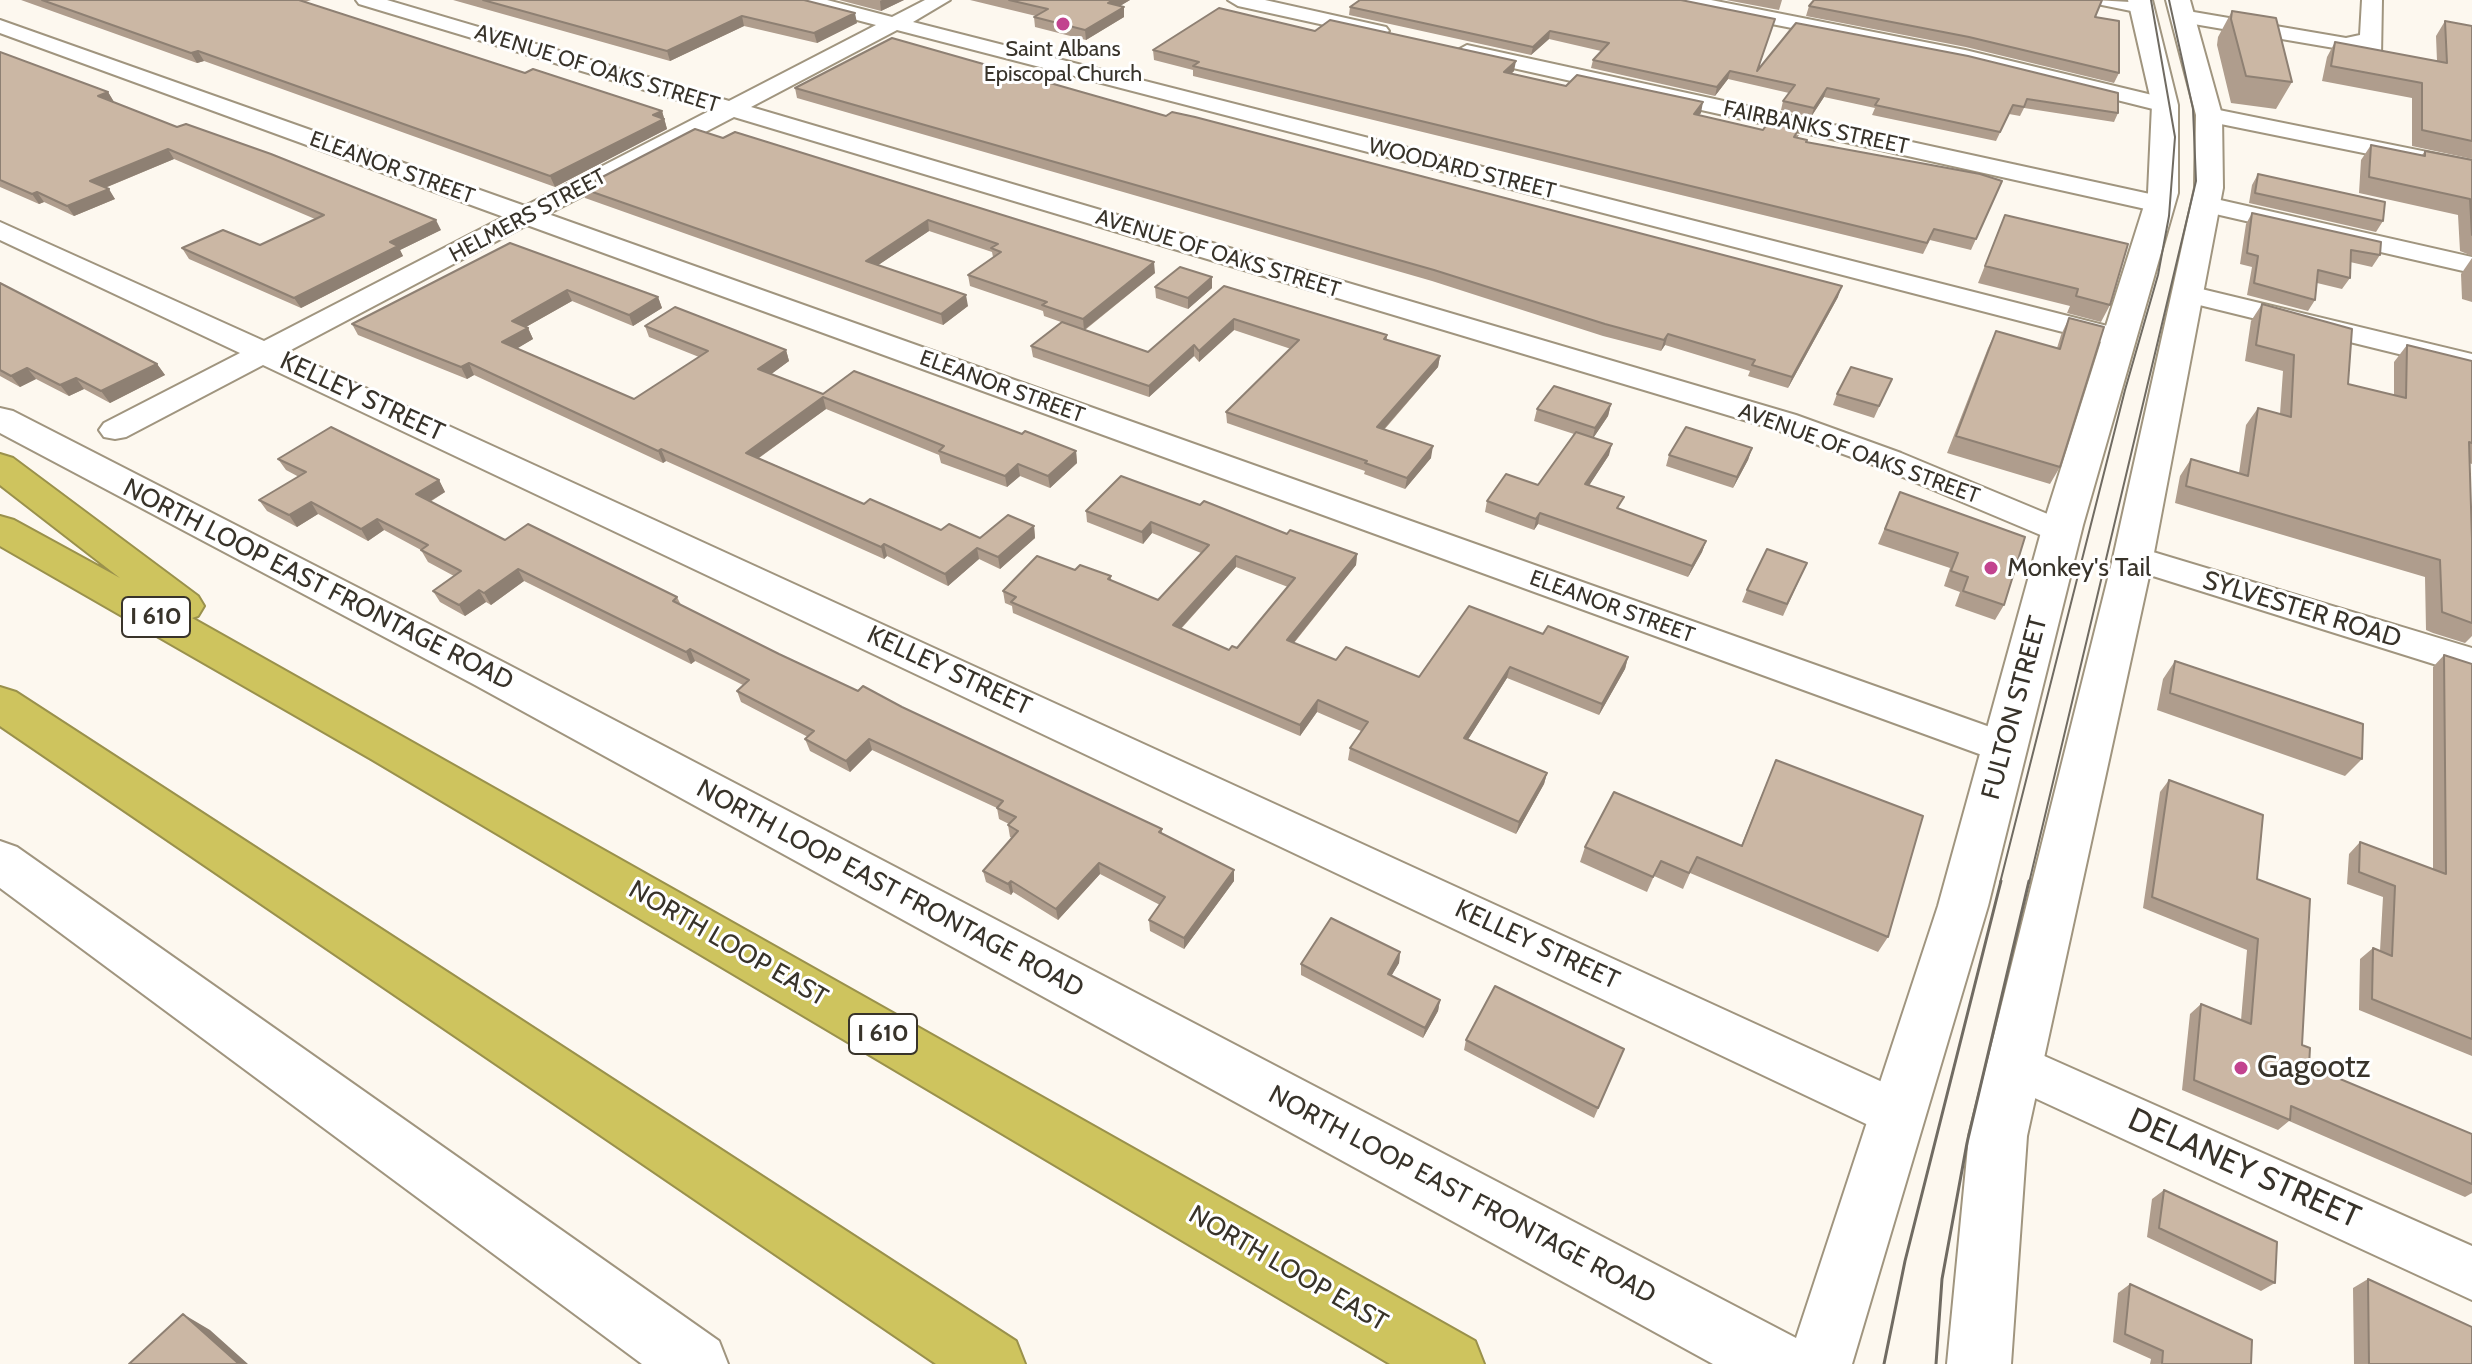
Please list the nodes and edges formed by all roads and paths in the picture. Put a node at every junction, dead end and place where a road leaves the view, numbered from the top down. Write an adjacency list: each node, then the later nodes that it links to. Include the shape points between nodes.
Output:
1 (366, 0): 14 (street, AVENUE OF OAKS STREET)
2 (803, 0): 9 (street, WOODARD STREET)
3 (940, 0): 9 (street, HELMERS STREET)
4 (1238, 0): 11 (street)
5 (1680, 0): 13 (street, via 2014,67)
6 (2104, 0): 8 (street)
7 (2372, 0): 8 (street, via 2370,48)
8 (2160, 6): 13 (main road, FULTON STREET); 15 (main road)
9 (896, 23): 14 (street, HELMERS STREET); 23 (street, WOODARD STREET)
10 (0, 26): 19 (street, ELEANOR STREET)
11 (1406, 37)
12 (1450, 47): 17 (street, FAIRBANKS STREET)
13 (2165, 105): 17 (main road, FULTON STREET)
14 (731, 109): 19 (street, HELMERS STREET); 30 (street, AVENUE OF OAKS STREET, via 1785,422)
15 (2209, 115): 16 (street); 18 (main road)
16 (2472, 168)
17 (2159, 204): 23 (main road, FULTON STREET)
18 (2207, 205): 21 (street); 22 (main road)
19 (527, 216): 24 (street, HELMERS STREET); 36 (street, ELEANOR STREET)
20 (0, 230): 24 (street, KELLEY STREET)
21 (2472, 265)
22 (2189, 294): 25 (street); 31 (main road)
23 (2120, 338): 30 (main road, FULTON STREET)
24 (266, 352): 27 (street, HELMERS STREET); 40 (street, KELLEY STREET)
25 (2472, 363)
26 (0, 419): 45 (main road, NORTH LOOP EAST FRONTAGE ROAD, via 504,681)
27 (115, 430)
28 (0, 466): 34 (highway)
29 (0, 529): 34 (highway, NORTH LOOP EAST / I 610)
30 (2062, 533): 36 (main road, FULTON STREET)
31 (2133, 558): 32 (street, SYLVESTER ROAD); 39 (main road)
32 (2472, 662)
33 (0, 704): 37 (highway)
34 (313, 705): 44 (highway, NORTH LOOP EAST / I 610)
35 (0, 716): 37 (highway)
36 (2004, 748): 40 (main road, FULTON STREET, via 1963,906)
37 (107, 776): 43 (highway)
38 (0, 861): 42 (main road)
39 (2015, 1065): 41 (street, DELANEY STREET); 47 (main road, via 1998,1136)
40 (1898, 1114): 46 (main road, FULTON STREET)
41 (2472, 1273)
42 (696, 1364)
43 (993, 1364)
44 (1452, 1364)
45 (1778, 1364)
46 (1820, 1364)
47 (1979, 1364)

